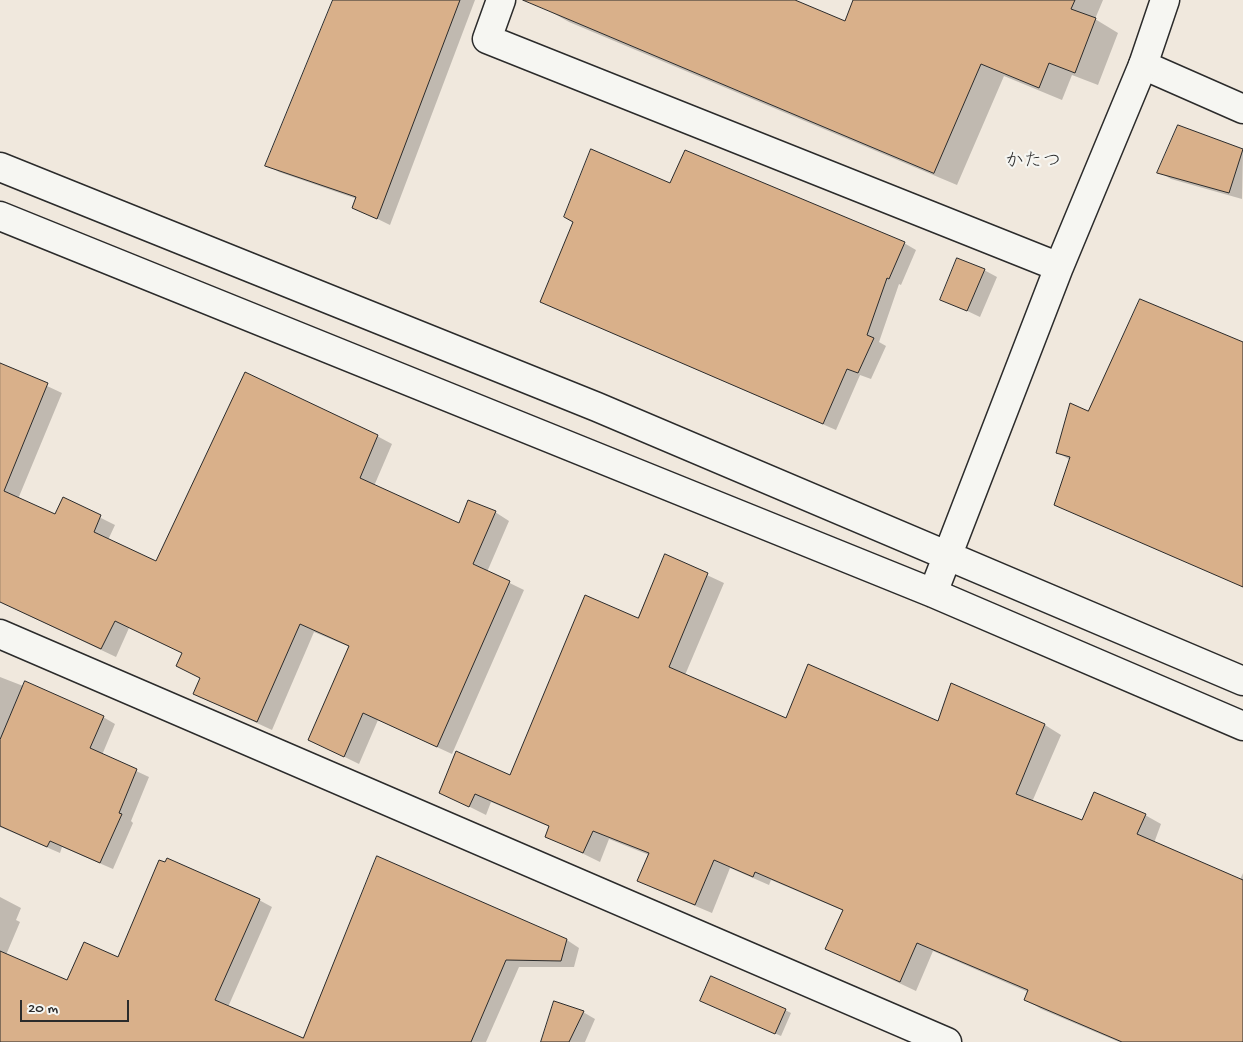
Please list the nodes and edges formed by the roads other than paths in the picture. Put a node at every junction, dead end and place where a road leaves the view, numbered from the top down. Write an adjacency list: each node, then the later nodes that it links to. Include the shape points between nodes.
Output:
1 (501, 0): 7 (street, via 487,39)
2 (1164, 0): 3 (street)
3 (1143, 65): 4 (street); 7 (street)
4 (1243, 109)
5 (0, 167): 8 (street, via 588,404)
6 (0, 216): 9 (street)
7 (1059, 267): 8 (street)
8 (948, 554): 9 (street); 11 (street)
9 (933, 592): 12 (street)
10 (0, 634): 13 (street)
11 (1243, 681)
12 (1243, 726)
13 (947, 1042)

